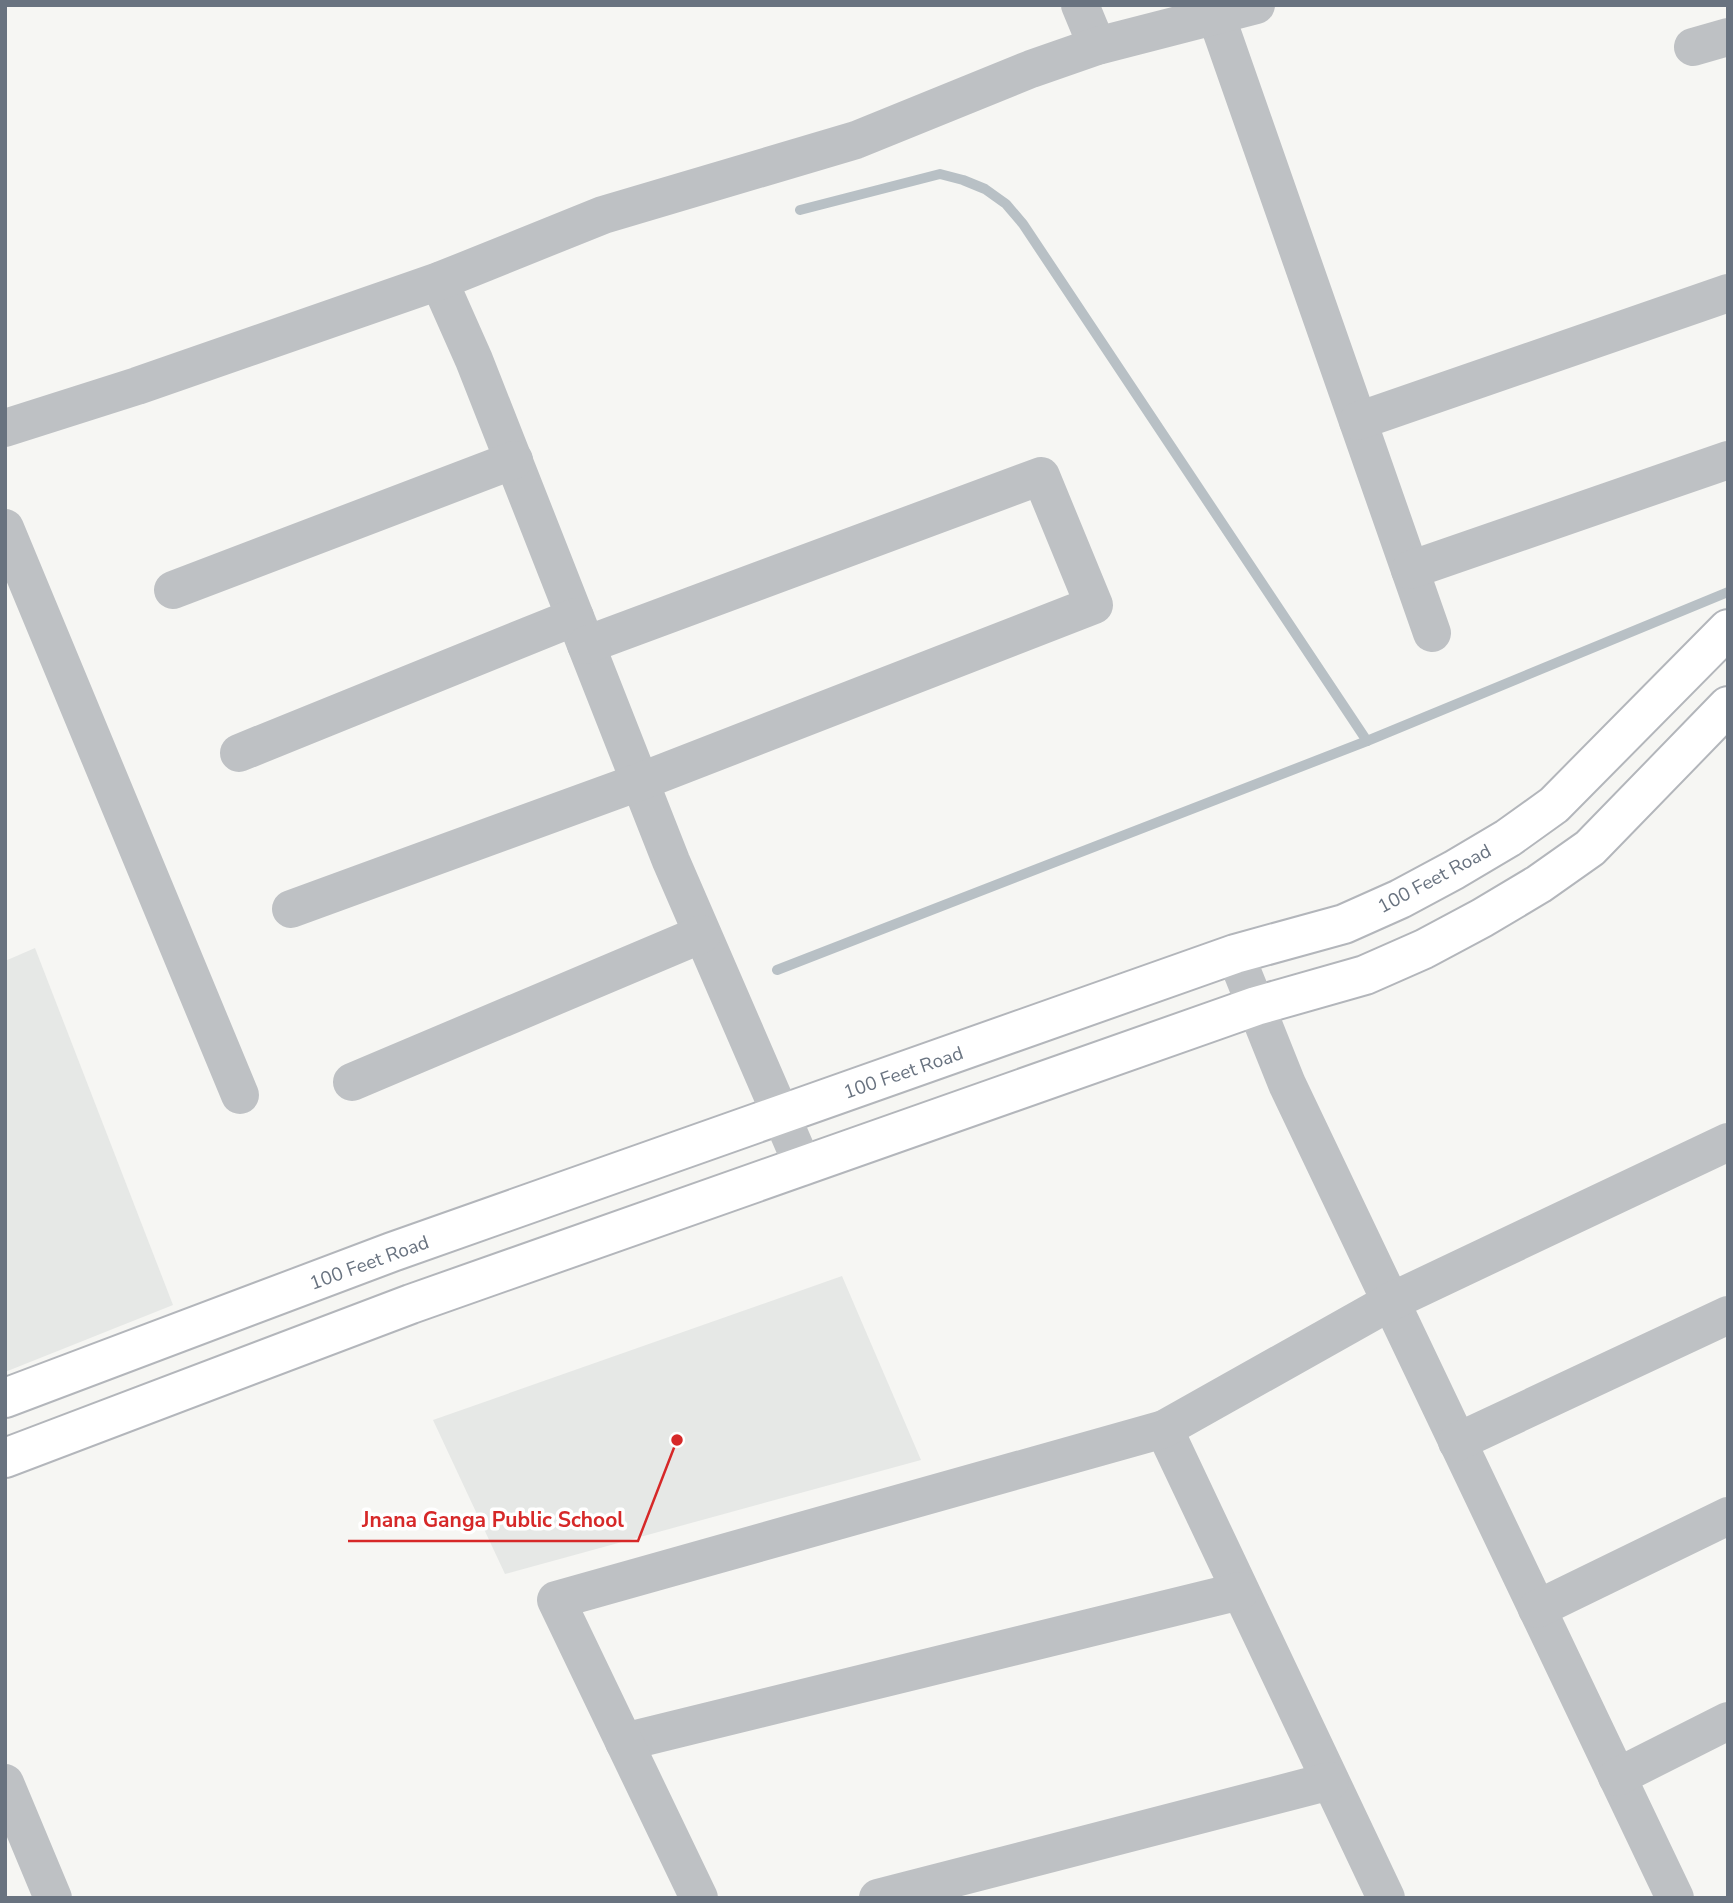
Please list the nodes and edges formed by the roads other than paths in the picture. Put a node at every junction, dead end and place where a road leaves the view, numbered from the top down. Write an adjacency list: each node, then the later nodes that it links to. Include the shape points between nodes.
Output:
1 (1080, 5): 4 (street)
2 (1256, 5): 4 (street)
3 (1219, 24): 7 (street)
4 (1097, 46): 5 (street, via 856,140 603,215)
5 (439, 281): 8 (street); 9 (street)
6 (1728, 293): 7 (street)
7 (1358, 421): 12 (street)
8 (5, 428)
9 (514, 460): 13 (street); 15 (street)
10 (1728, 460): 12 (street)
11 (5, 528): 25 (street)
12 (1410, 570): 16 (street)
13 (173, 590)
14 (1728, 629): 22 (main road, 100 Feet Road, via 1554,805 1508,838 1400,899 1344,924)
15 (580, 631): 18 (street); 19 (street); 19 (street, via 1041,476 1094,605)
16 (1432, 634)
17 (1728, 706): 23 (main road, via 1590,848 1539,884 1470,925 1365,975)
18 (239, 753)
19 (639, 782): 20 (street); 21 (street)
20 (291, 909)
21 (702, 934): 24 (street); 26 (street)
22 (1235, 954): 23 (street); 26 (main road, 100 Feet Road)
23 (1256, 1006): 28 (main road); 29 (street, via 1287,1083)
24 (352, 1082)
25 (240, 1095)
26 (780, 1115): 28 (street); 31 (main road, 100 Feet Road, via 392,1252)
27 (1728, 1142): 29 (street)
28 (803, 1166): 34 (main road, via 411,1304)
29 (1390, 1302): 32 (street); 33 (street)
30 (1728, 1315): 33 (street)
31 (5, 1398)
32 (1164, 1429): 36 (street); 39 (street, via 556,1600)
33 (1457, 1442): 37 (street)
34 (5, 1458)
35 (1728, 1516): 37 (street)
36 (1240, 1591): 39 (street); 41 (street)
37 (1537, 1609): 40 (street)
38 (1728, 1721): 40 (street)
39 (624, 1742): 44 (street)
40 (1617, 1777): 47 (street)
41 (1330, 1782): 45 (street); 46 (street)
42 (5, 1783): 43 (street)
43 (53, 1898)
44 (699, 1898)
45 (878, 1898)
46 (1387, 1898)
47 (1675, 1898)

